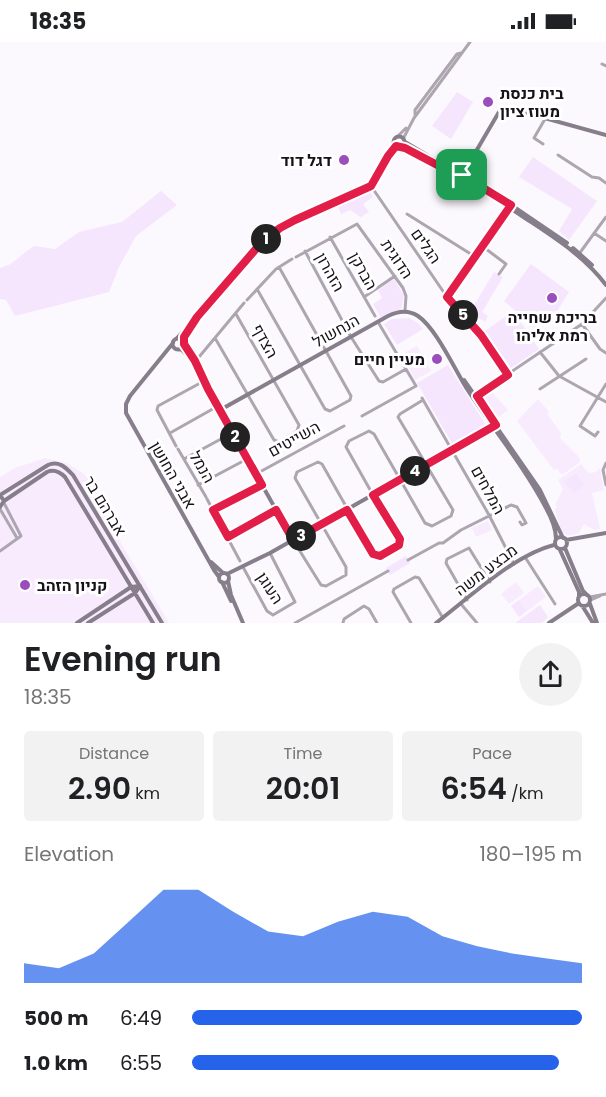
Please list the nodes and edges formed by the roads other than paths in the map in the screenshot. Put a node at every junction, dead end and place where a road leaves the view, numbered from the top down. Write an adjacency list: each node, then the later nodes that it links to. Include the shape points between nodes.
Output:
1 (470, 42): 3 (street, via 415,110)
2 (545, 118): 4 (street); 7 (street, via 534,138); 9 (street, via 508,108 499,112)
3 (408, 127): 5 (street); 6 (street)
4 (606, 135)
5 (396, 142): 6 (street); 6 (street); 11 (street)
6 (403, 143): 9 (street)
7 (543, 144)
8 (558, 155): 10 (street)
9 (461, 176): 12 (street)
10 (606, 183)
11 (371, 186): 28 (street, הגלים); 33 (street, via 302,216 271,235)
12 (510, 207): 18 (street); 20 (street)
13 (407, 214): 21 (street)
14 (606, 216): 15 (street)
15 (594, 233): 17 (street); 20 (street)
16 (330, 237): 19 (street); 24 (street, הדוגית, via 357,224); 27 (street, הברקן)
17 (606, 241)
18 (482, 246): 21 (street); 23 (street, via 506,264)
19 (305, 252): 22 (street); 36 (street, הזהרון)
20 (579, 254): 25 (street)
21 (474, 256): 28 (street)
22 (279, 267): 26 (street); 42 (street)
23 (499, 274)
24 (395, 276): 27 (street); 30 (street, הדוגית, via 406,296)
25 (606, 283)
26 (257, 289): 31 (street); 48 (street)
27 (364, 297): 32 (street, הברקן)
28 (447, 297): 50 (street, הגלים, via 481,335)
29 (606, 298): 35 (street)
30 (405, 312): 34 (street, הנחשול); 57 (street, via 424,321)
31 (236, 314): 38 (street); 52 (street, הצדף)
32 (375, 316)
33 (197, 317): 37 (street); 39 (street)
34 (378, 321): 36 (street, הנחשול); 49 (street)
35 (582, 324): 43 (street); 44 (street)
36 (351, 337): 42 (street, הנחשול); 49 (street, הזהרון, via 380,382)
37 (177, 338): 39 (street); 40 (street)
38 (215, 338): 45 (street); 56 (street)
39 (184, 342): 41 (street); 53 (street)
40 (173, 343): 41 (street); 47 (street)
41 (178, 349): 47 (street); 53 (street, via 187,355)
42 (326, 351): 48 (street, הנחשול); 48 (street, via 352,398 330,411 325,410)
43 (540, 352): 50 (street); 51 (street)
44 (606, 353)
45 (199, 357)
46 (586, 359): 51 (street)
47 (160, 360): 95 (street, אבני החושן, via 130,396 128,419)
48 (300, 366): 52 (street, הנחשול)
49 (406, 369): 61 (street, via 416,386)
50 (508, 375): 57 (street)
51 (559, 376): 55 (street); 58 (street)
52 (273, 380): 56 (street, הנחשול); 56 (street, הצדף, via 299,425 297,431 279,442 274,440)
53 (205, 381): 60 (street); 65 (street, הנמל, via 158,406)
54 (606, 384): 58 (street)
55 (540, 389)
56 (247, 396): 60 (street, הנחשול)
57 (475, 397): 63 (street)
58 (598, 398): 59 (street); 64 (street, via 579,426 595,436)
59 (606, 402)
60 (219, 408): 65 (street); 66 (street)
61 (362, 416)
62 (344, 426): 72 (street, השייטים)
63 (494, 426): 67 (street); 89 (street, via 538,494); 90 (street, via 540,490)
64 (598, 432)
65 (169, 433): 68 (street, הנמל)
66 (233, 433): 68 (street); 69 (street)
67 (452, 450): 71 (street); 71 (street, המלחים, via 423,399 398,417); 83 (street, המלחים)
68 (184, 459): 75 (street, הנמל)
69 (247, 459): 72 (street); 75 (street)
70 (606, 463): 74 (street)
71 (425, 465): 73 (street); 73 (street, via 453,510 451,516 427,526)
72 (256, 474): 76 (street)
73 (399, 480): 78 (street); 78 (street, via 373,433 369,431 349,441 346,447)
74 (606, 483)
75 (198, 484): 80 (street, הנמל)
76 (262, 485): 80 (street); 81 (street)
77 (0, 495): 79 (street); 108 (street, אברהם בר, via 48,465 64,466)
78 (373, 495): 82 (street); 82 (street, via 400,539 399,545 380,556 373,554)
79 (2, 505): 87 (street); 87 (street); 103 (street, אברהם בר, via 47,472 60,472)
80 (213, 510): 88 (street, הנמל)
81 (276, 510): 88 (street); 91 (street)
82 (347, 510): 85 (street); 85 (street, via 321,463 297,472 295,478)
83 (489, 515): 84 (street, via 513,505 526,523); 98 (street); 100 (street, המלחים)
84 (520, 522)
85 (321, 524): 91 (street); 91 (street, via 347,570 326,586 321,585)
86 (606, 533): 90 (street)
87 (19, 537): 94 (street)
88 (228, 537): 99 (street, הנמל)
89 (556, 538): 90 (street); 92 (street)
90 (565, 539): 93 (street)
91 (293, 540): 96 (street)
92 (554, 545): 93 (street); 97 (street, מבצע משה)
93 (562, 549): 112 (street); 113 (street)
94 (0, 551)
95 (203, 552): 104 (street, אבני החושן); 105 (street, אבני החושן)
96 (270, 554): 101 (street); 101 (street, העוגן, via 295,602 273,615)
97 (524, 555): 100 (street, מבצע משה); 118 (street)
98 (408, 560)
99 (240, 561)
100 (514, 564): 107 (street, מבצע משה)
101 (243, 567): 104 (street)
102 (388, 571): 128 (street)
103 (122, 573): 109 (street, אברהם בר); 115 (street, via 125,587)
104 (227, 576): 105 (street); 106 (street); 121 (street, אבני החושן)
105 (219, 577): 106 (street, אבני החושן)
106 (222, 582): 121 (street, אבני החושן)
107 (490, 582): 114 (street, מבצע משה); 114 (street, via 469,548 447,559)
108 (140, 586): 109 (street); 110 (street); 126 (street, אברהם בר)
109 (131, 587): 110 (street, אברהם בר); 115 (street)
110 (135, 593): 116 (street); 120 (street, אברהם בר)
111 (606, 594): 113 (street)
112 (579, 597): 113 (street); 119 (street)
113 (589, 599): 119 (street); 135 (street)
114 (467, 600): 117 (street, מבצע משה)
115 (109, 602): 123 (street)
116 (118, 604): 120 (street, via 130,599); 124 (street)
117 (461, 604): 122 (street, מבצע משה); 133 (street)
118 (555, 604)
119 (581, 605): 134 (street); 135 (street)
120 (143, 607): 125 (street, אברהם בר)
121 (239, 614): 127 (street, אבני החושן)
122 (443, 618): 131 (street, via 415,577 393,592); 132 (street, מבצע משה)
123 (77, 623)
124 (88, 623)
125 (153, 623)
126 (162, 623)
127 (243, 623)
128 (295, 623)
129 (342, 623): 130 (street, via 364,606)
130 (377, 623)
131 (411, 623)
132 (436, 623)
133 (477, 623)
134 (549, 623)
135 (595, 623)

